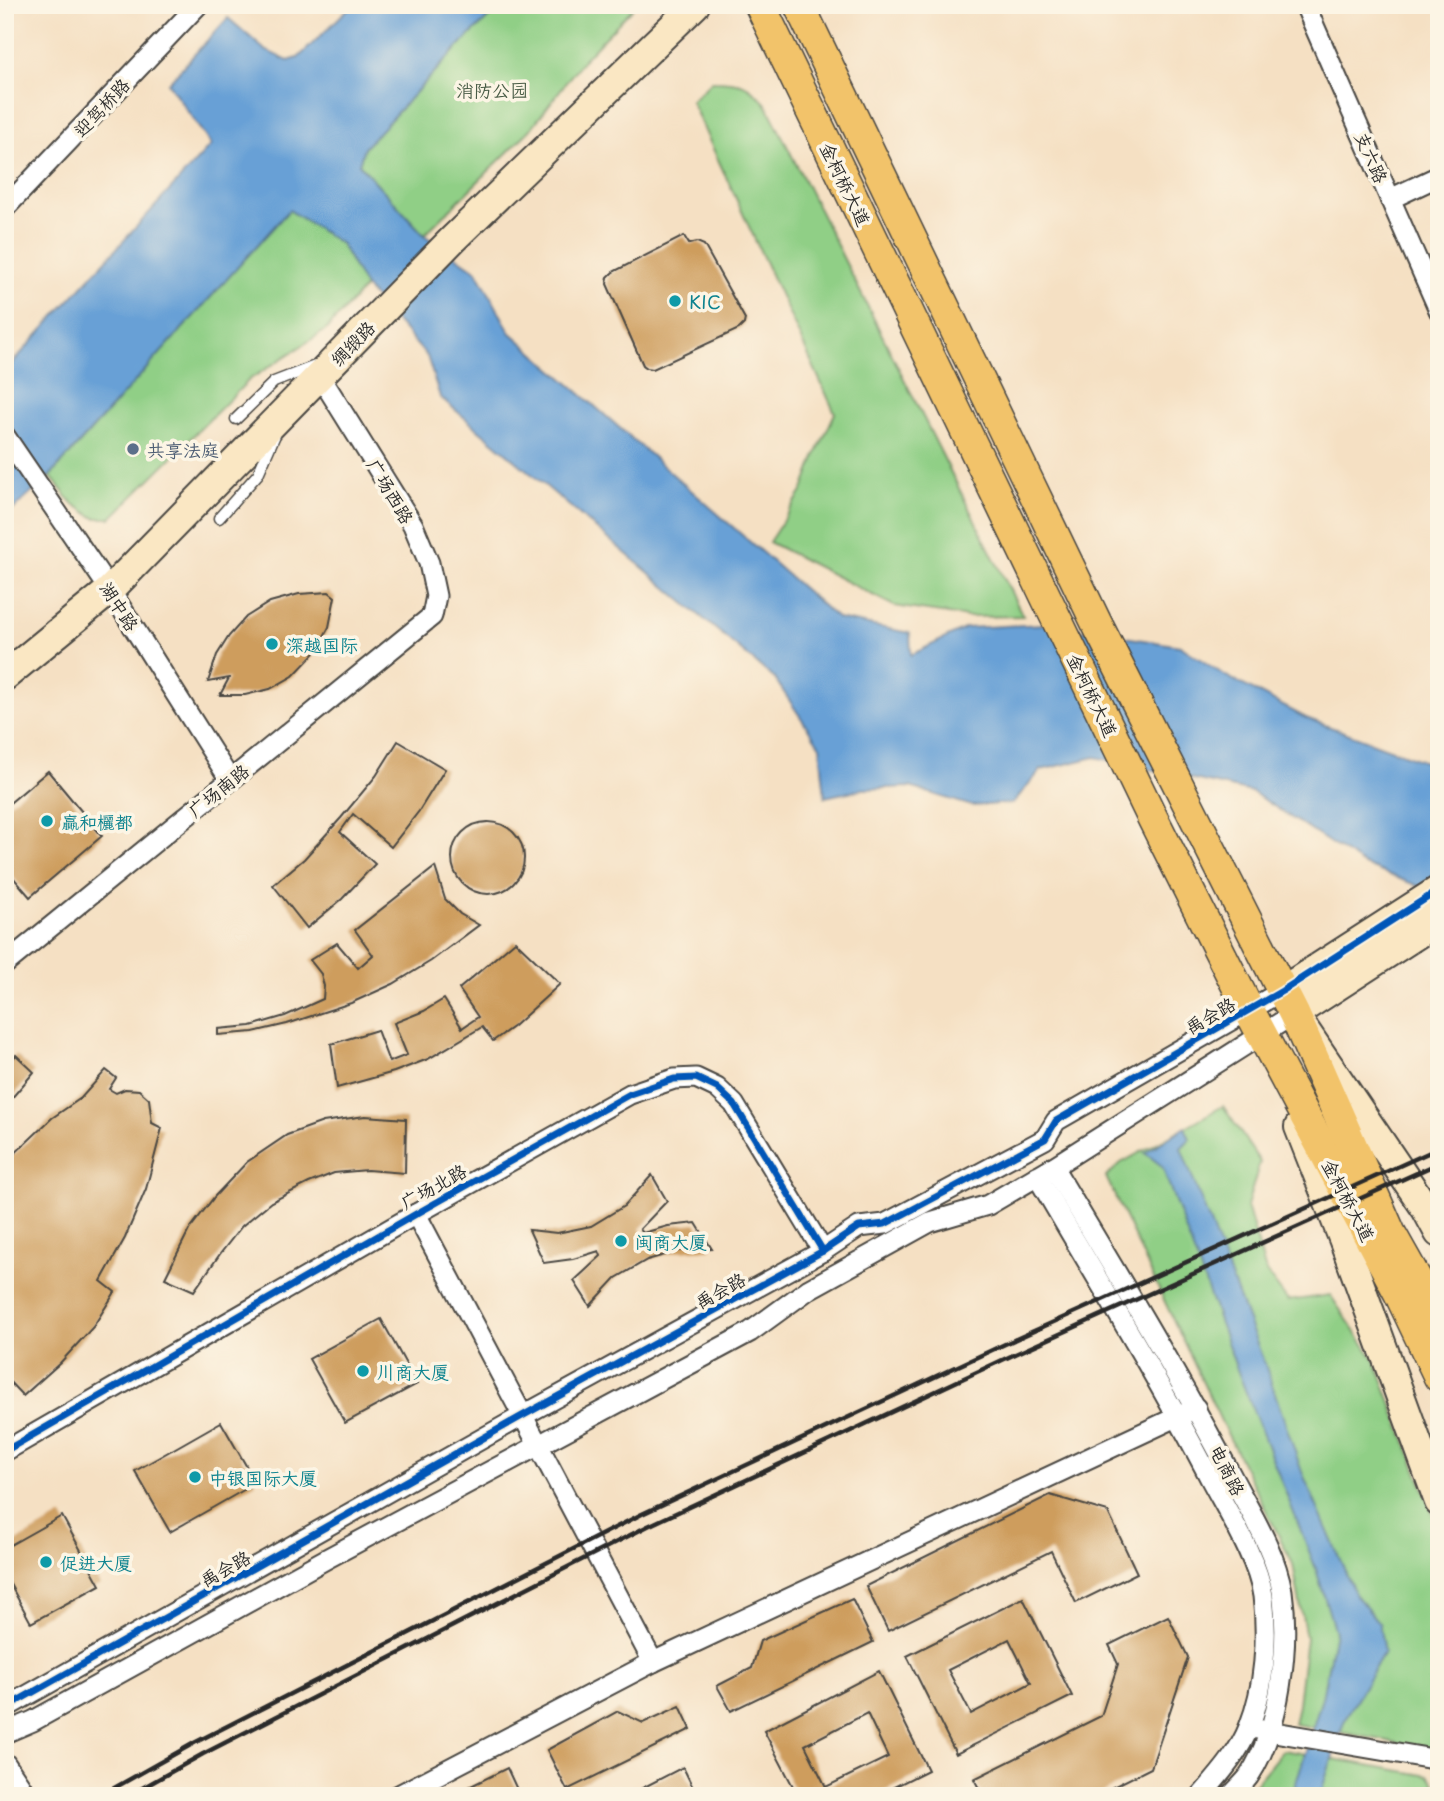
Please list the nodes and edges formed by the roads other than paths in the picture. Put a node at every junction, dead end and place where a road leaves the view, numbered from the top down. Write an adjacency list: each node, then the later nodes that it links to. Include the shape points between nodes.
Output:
1 (198, 5): 8 (street, 迎驾桥路)
2 (695, 5): 10 (street, 绸缎路, via 453,239)
3 (760, 5): 22 (main road, 金柯桥大道)
4 (799, 5): 21 (main road, 金柯桥大道, via 1096,622)
5 (1305, 5): 7 (street, 支六路)
6 (1439, 176): 7 (street)
7 (1390, 199): 9 (street, 支六路)
8 (5, 208)
9 (1439, 310)
10 (329, 367): 11 (street, 绸缎路); 12 (lane, via 274,382); 16 (street, 广场西路, via 429,563 436,596)
11 (284, 412): 14 (lane, via 258,474); 15 (street, 绸缎路)
12 (236, 419)
13 (5, 436): 15 (street, 湖中路)
14 (219, 518)
15 (110, 590): 17 (street, 绸缎路); 18 (street, 湖中路)
16 (432, 616): 18 (street, 广场南路)
17 (5, 676)
18 (230, 780): 20 (street, 广场南路)
19 (1433, 903): 21 (street, 禹会路)
20 (5, 964)
21 (1288, 1002): 22 (street, 禹会路); 25 (street); 27 (main road, 金柯桥大道, via 1390,1232)
22 (1255, 1022): 23 (street, 禹会路); 26 (street, 禹会路, via 1056,1121 1045,1139 885,1224 859,1227); 28 (main road, 金柯桥大道); 33 (street, via 1344,1241)
23 (1045, 1171): 29 (street, 电商路); 31 (street, 禹会路, via 988,1205 930,1222 809,1289 750,1332)
24 (416, 1214): 26 (street, 广场北路, via 630,1094 674,1079 696,1078 717,1088 734,1104); 30 (street); 32 (street, 广场北路)
25 (1439, 1233)
26 (823, 1251): 30 (street, 禹会路)
27 (1439, 1318)
28 (1439, 1377)
29 (1187, 1412): 34 (street); 36 (street, 电商路, via 1263,1593 1265,1642); 37 (street, 电商路, via 1271,1552 1282,1590 1286,1642)
30 (524, 1415): 31 (street); 35 (street, 禹会路)
31 (538, 1447): 34 (street); 38 (street, 禹会路)
32 (5, 1451)
33 (1439, 1502)
34 (653, 1662): 42 (street)
35 (5, 1708)
36 (1249, 1728): 37 (street); 43 (street, 电商路, via 1224,1770)
37 (1270, 1731): 39 (street); 44 (street, 电商路, via 1249,1776)
38 (5, 1733)
39 (1439, 1760)
40 (5, 1763): 41 (street)
41 (27, 1796)
42 (397, 1796)
43 (1200, 1796)
44 (1231, 1796)

